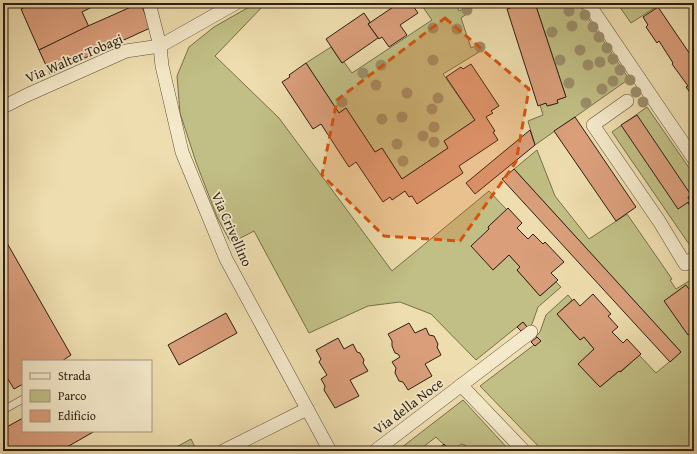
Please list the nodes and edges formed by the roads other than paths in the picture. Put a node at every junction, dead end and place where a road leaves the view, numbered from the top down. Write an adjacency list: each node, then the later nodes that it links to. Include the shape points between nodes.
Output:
1 (150, 3): 4 (street, Via Crivellino)
2 (236, 3): 4 (street)
3 (588, 3): 7 (street)
4 (160, 46): 6 (street, Via Walter Tobagi, via 126,51); 13 (street, Via Crivellino, via 162,66 182,152 226,259)
5 (627, 101): 8 (street, via 593,125 659,220 685,264)
6 (3, 107)
7 (694, 159)
8 (694, 258)
9 (531, 332): 10 (street, Via della Noce)
10 (461, 386): 17 (street, Via della Noce); 18 (street, Via della Noce)
11 (22, 400): 14 (lane)
12 (3, 402): 14 (lane)
13 (307, 409): 15 (street); 16 (street, Via Crivellino)
14 (5, 410)
15 (223, 451)
16 (330, 451)
17 (375, 451)
18 (524, 451)

